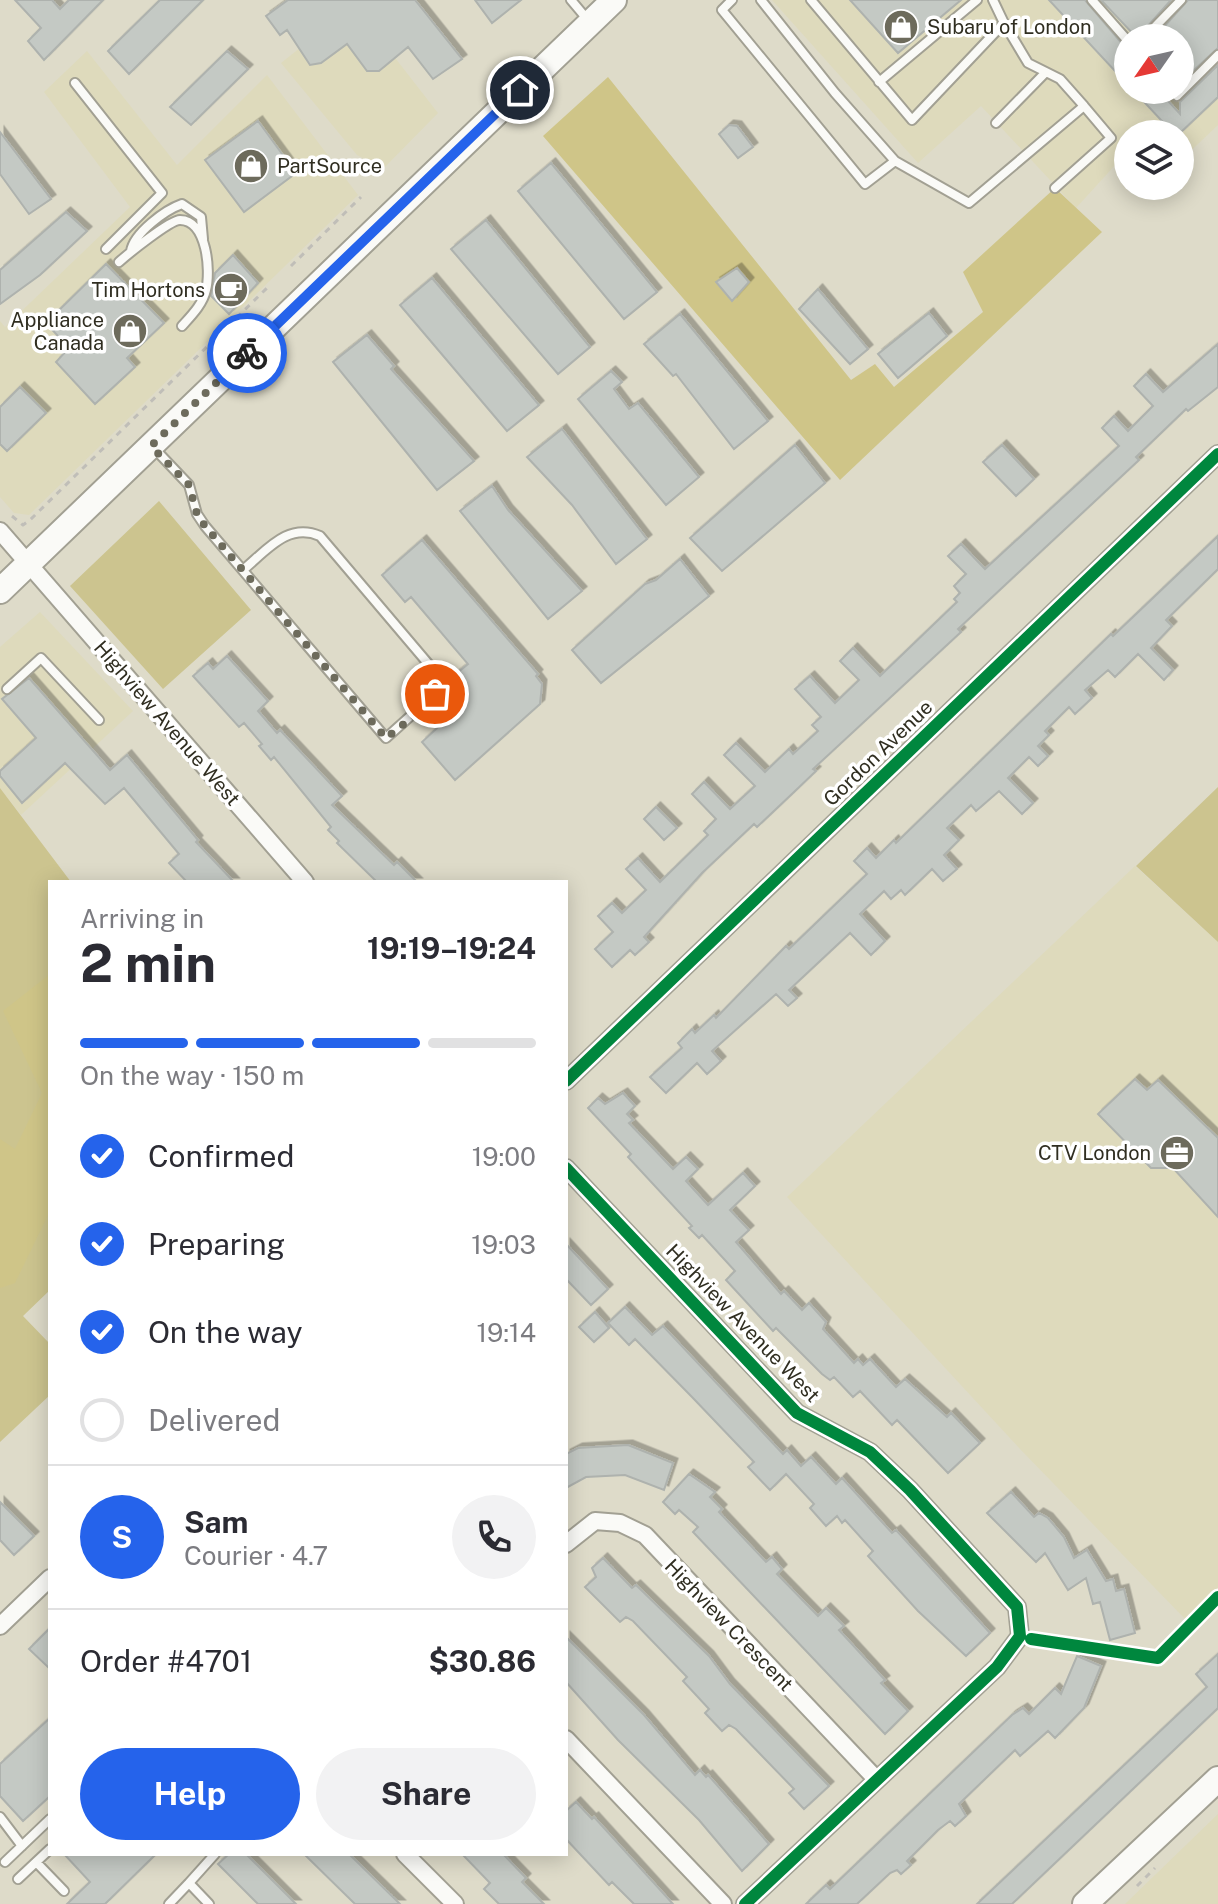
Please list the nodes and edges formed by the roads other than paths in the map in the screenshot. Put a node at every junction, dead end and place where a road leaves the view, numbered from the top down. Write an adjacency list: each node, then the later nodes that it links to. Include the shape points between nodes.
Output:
1 (571, 0): 10 (lane)
2 (614, 0): 10 (main road)
3 (732, 0): 21 (lane, via 722,10 865,184)
4 (761, 0): 21 (lane)
5 (811, 0): 17 (lane)
6 (977, 0): 17 (lane)
7 (993, 0): 11 (lane)
8 (1092, 0): 13 (lane)
9 (1181, 0): 12 (lane)
10 (590, 23): 28 (main road)
11 (1004, 23): 15 (lane, via 1028,63); 17 (lane, via 912,120)
12 (1158, 24)
13 (1114, 25)
14 (1218, 55): 16 (lane)
15 (1045, 73): 19 (lane, via 1060,79); 20 (lane)
16 (1194, 79)
17 (879, 82)
18 (75, 83): 24 (lane, via 162,193)
19 (1084, 106): 21 (lane, via 969,203); 22 (lane, via 1111,138)
20 (996, 123)
21 (895, 161)
22 (1055, 188)
23 (203, 240): 25 (lane, via 190,223 179,219); 25 (lane, via 201,217 182,204 167,209 132,243); 27 (lane, via 206,290)
24 (106, 249)
25 (131, 251): 26 (lane)
26 (119, 262)
27 (182, 326)
28 (151, 446): 31 (main road); 32 (lane, via 189,485 197,514)
29 (1218, 454): 37 (street, Gordon Avenue)
30 (0, 531): 31 (street, Highview Avenue West)
31 (28, 565): 33 (main road); 36 (street, Highview Avenue West)
32 (243, 570): 32 (lane, via 386,738 435,694 431,667 320,536 294,531)
33 (0, 591)
34 (7, 689): 35 (lane, via 41,658)
35 (99, 720)
36 (303, 880)
37 (568, 1079)
38 (568, 1170): 44 (street, Highview Avenue West, via 797,1413 870,1452 1017,1607 1020,1636 997,1667)
39 (568, 1542): 44 (street, Highview Crescent, via 595,1521 620,1523 645,1535)
40 (48, 1580): 41 (street)
41 (0, 1626)
42 (568, 1741): 59 (street)
43 (1218, 1779): 61 (main road)
44 (877, 1780): 60 (street, Highview Avenue West)
45 (0, 1817): 47 (lane)
46 (48, 1821): 47 (lane)
47 (22, 1846): 51 (lane)
48 (48, 1851): 52 (lane)
49 (213, 1856): 54 (lane)
50 (407, 1856): 58 (street)
51 (5, 1862)
52 (36, 1862): 53 (lane); 55 (lane)
53 (18, 1879)
54 (189, 1883): 56 (lane); 57 (lane)
55 (64, 1891)
56 (169, 1904)
57 (209, 1904)
58 (455, 1904)
59 (723, 1904)
60 (745, 1904)
61 (1085, 1904)

